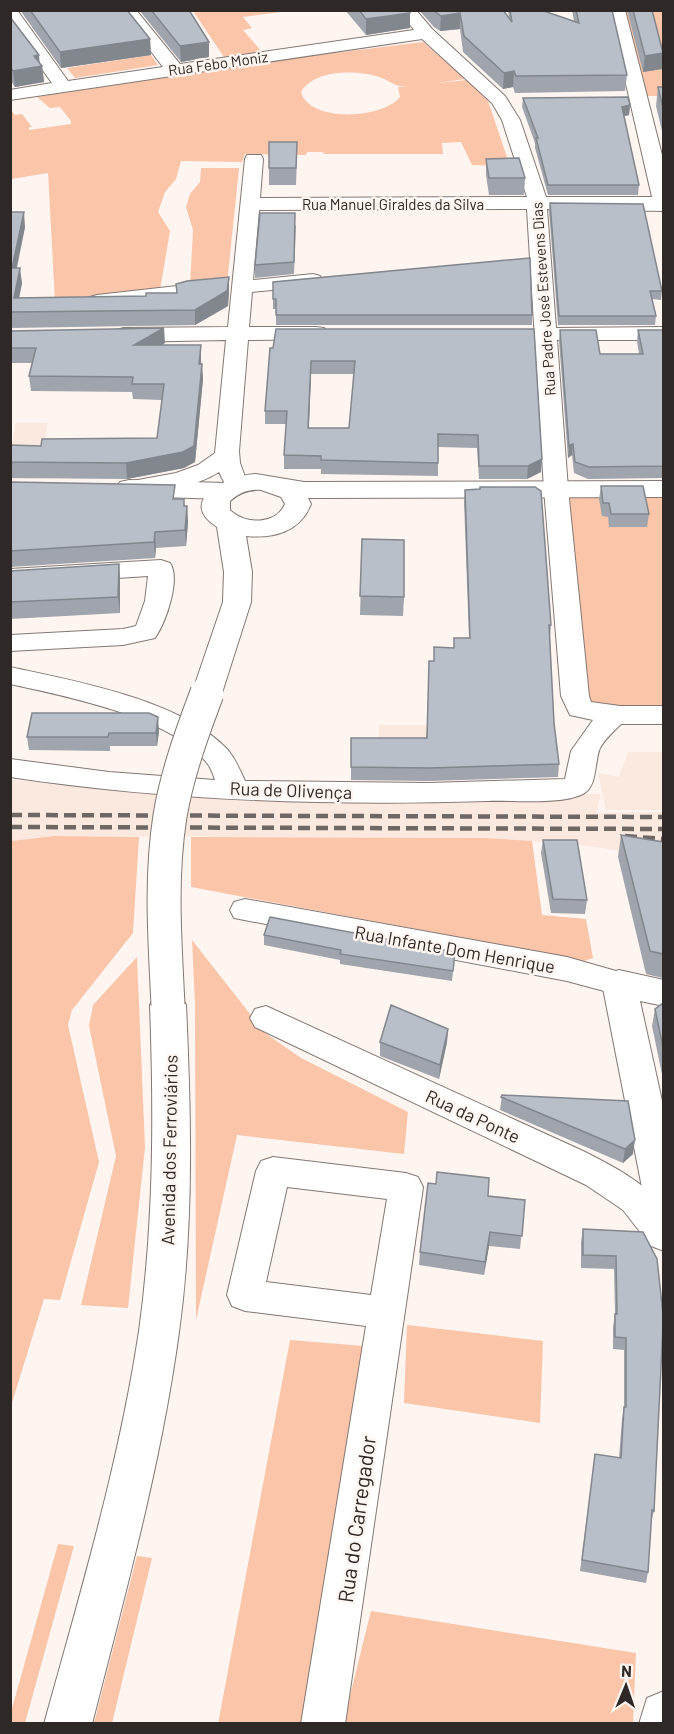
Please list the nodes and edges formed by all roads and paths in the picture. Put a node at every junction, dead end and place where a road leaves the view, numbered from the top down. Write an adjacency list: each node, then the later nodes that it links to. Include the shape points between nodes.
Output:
1 (127, 10): 6 (street)
2 (407, 10): 5 (street, Rua Padre José Estevens Dias)
3 (617, 10): 12 (street)
4 (10, 12): 7 (street)
5 (426, 33): 6 (street, Rua Febo Moniz); 11 (street, Rua Padre José Estevens Dias, via 507,100)
6 (174, 69): 7 (street, Rua Febo Moniz)
7 (63, 87): 8 (street, Rua Febo Moniz)
8 (10, 95)
9 (254, 159): 10 (street)
10 (250, 204): 11 (street, Rua Manuel Giraldes da Silva); 14 (street)
11 (536, 204): 12 (street, Rua Manuel Giraldes da Silva); 21 (street, Rua Padre José Estevens Dias, via 531,259)
12 (663, 204)
13 (336, 278): 14 (street)
14 (242, 287): 17 (street)
15 (177, 292): 16 (street)
16 (75, 303)
17 (239, 333): 18 (street); 22 (street); 23 (street)
18 (334, 333)
19 (663, 333): 21 (street)
20 (523, 334): 21 (street)
21 (546, 334): 25 (street, Rua Padre José Estevens Dias)
22 (102, 336)
23 (228, 448): 24 (street, via 212,469 185,480); 27 (street); 28 (street)
24 (117, 488): 28 (main road)
25 (556, 489): 26 (main road); 27 (main road); 34 (street, Rua Padre José Estevens Dias, via 575,696 580,710)
26 (663, 489)
27 (286, 494): 28 (main road, via 249,482); 29 (main road, via 287,520)
28 (226, 501): 29 (main road, via 242,527); 30 (main road, Avenida dos Ferroviários)
29 (270, 527): 30 (main road, Avenida dos Ferroviários)
30 (240, 576): 46 (main road, Avenida dos Ferroviários, bridge, via 237,602 179,777 168,834 164,903 172,1196 159,1333 129,1492)
31 (10, 577): 32 (street, via 161,568 160,595 146,632 123,637)
32 (10, 643)
33 (10, 675): 37 (street, via 122,703 179,726 218,757)
34 (614, 714): 35 (street); 37 (street, Rua de Olivença, via 586,746 581,755 579,783 573,787 409,793)
35 (663, 715)
36 (10, 768): 37 (street, Rua de Olivença)
37 (234, 789)
38 (245, 910): 39 (street, Rua Infante Dom Henrique, via 567,969)
39 (619, 983): 40 (main road, Rua Infante Dom Henrique); 42 (main road)
40 (663, 993)
41 (266, 1017): 43 (street, Rua da Ponte, via 597,1175 634,1199)
42 (663, 1203)
43 (663, 1236)
44 (386, 1313): 44 (street, Rua do Carregador, via 406,1187 273,1171 245,1295); 47 (street, Rua do Carregador)
45 (663, 1714): 48 (main road)
46 (68, 1724)
47 (323, 1724)
48 (663, 1724)

